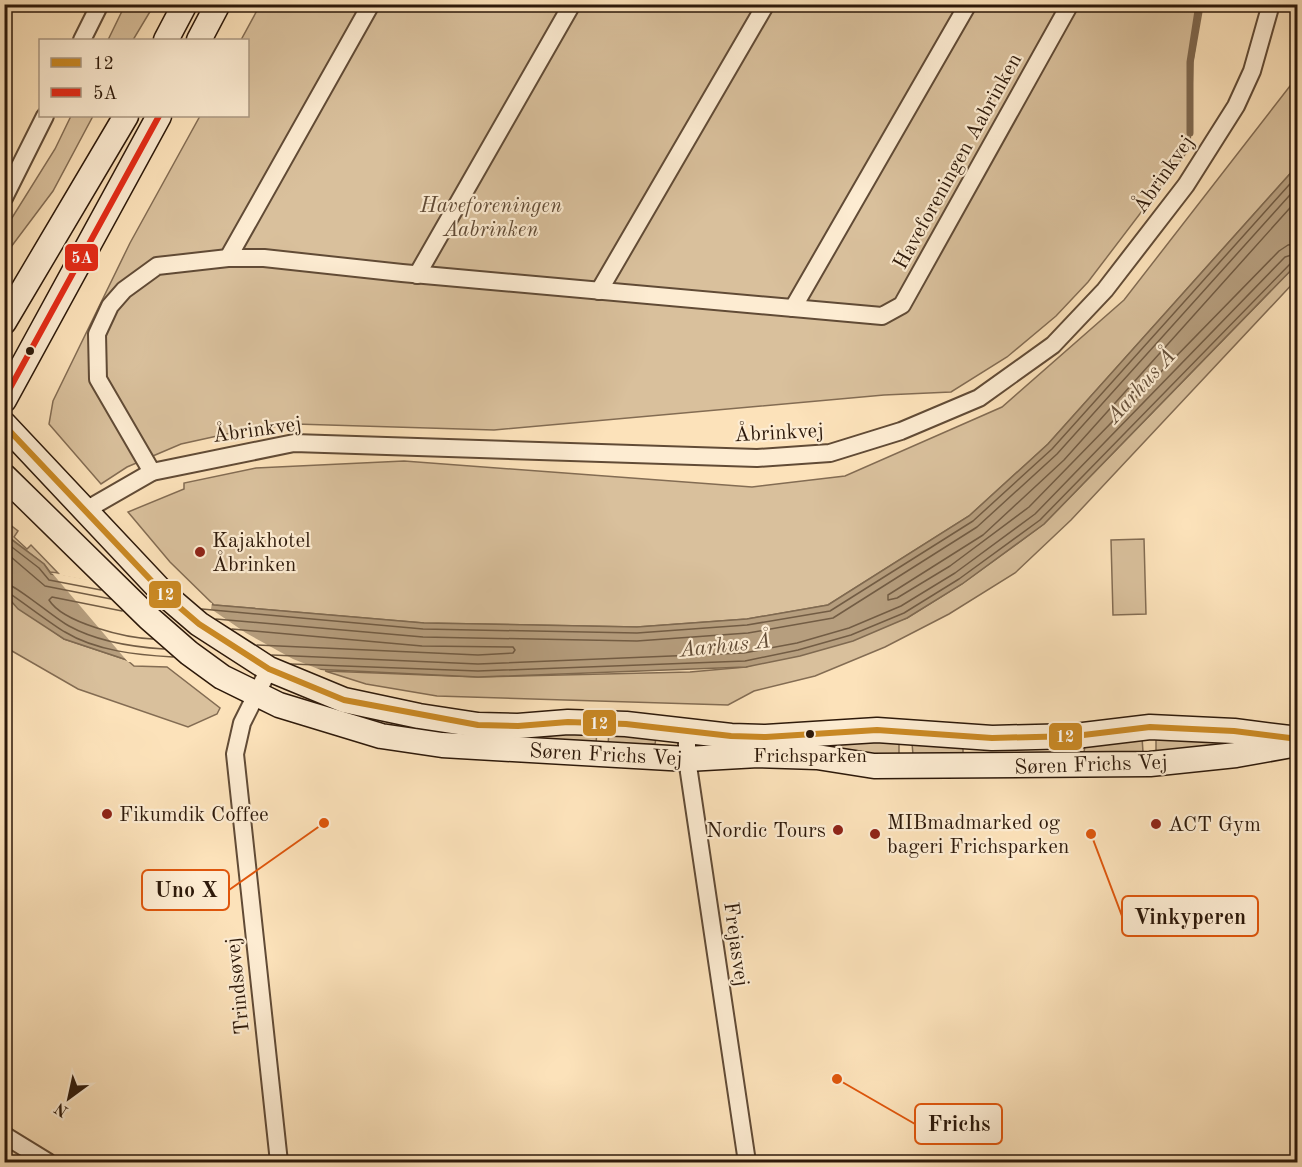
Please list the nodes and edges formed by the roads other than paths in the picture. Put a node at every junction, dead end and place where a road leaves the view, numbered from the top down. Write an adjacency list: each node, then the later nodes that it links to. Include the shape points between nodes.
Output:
1 (100, 4): 10 (street)
2 (186, 4): 11 (street)
3 (218, 4): 12 (street)
4 (371, 4): 17 (street)
5 (572, 4): 18 (street)
6 (766, 4): 19 (street)
7 (968, 4): 20 (street)
8 (1070, 4): 20 (street, Haveforeningen Aabrinken, via 902,305 882,316)
9 (1271, 4): 24 (street, Åbrinkvej, via 1252,71 1236,106 1186,185 1105,290 1053,345 980,398 901,431 830,453 757,458 294,443)
10 (82, 39)
11 (167, 39)
12 (200, 39)
13 (44, 117): 16 (street)
14 (125, 117): 21 (street)
15 (158, 117): 22 (street)
16 (4, 198)
17 (228, 258): 18 (street, Haveforeningen Aabrinken, via 264,258); 24 (street, Haveforeningen Aabrinken, via 157,266 124,290 110,306 97,334 98,379)
18 (417, 275): 19 (street, Haveforeningen Aabrinken)
19 (599, 291): 20 (street, Haveforeningen Aabrinken)
20 (793, 308)
21 (4, 322)
22 (4, 399)
23 (4, 424): 26 (street, Søren Frichs Vej)
24 (152, 472): 26 (street, Åbrinkvej)
25 (4, 476): 28 (street, Søren Frichs Vej, via 114,585 206,666)
26 (86, 510): 27 (street, Søren Frichs Vej, via 164,594 199,624)
27 (269, 669): 28 (street, Trindsøvej); 29 (street, Søren Frichs Vej, via 344,700 419,716 478,725 626,724)
28 (255, 695): 32 (street, Søren Frichs Vej, via 348,728 414,741); 35 (street, Trindsøvej, via 242,723 235,754)
29 (687, 733): 30 (street, Søren Frichs Vej, via 766,737 877,730 992,738 1075,736 1150,727); 32 (street, Frejasvej)
30 (1298, 739)
31 (1298, 744): 32 (street, Søren Frichs Vej, via 1236,755 1139,764 874,766 817,757)
32 (687, 759): 36 (street, Frejasvej)
33 (4, 1135): 34 (street)
34 (48, 1162)
35 (279, 1162)
36 (747, 1162)

